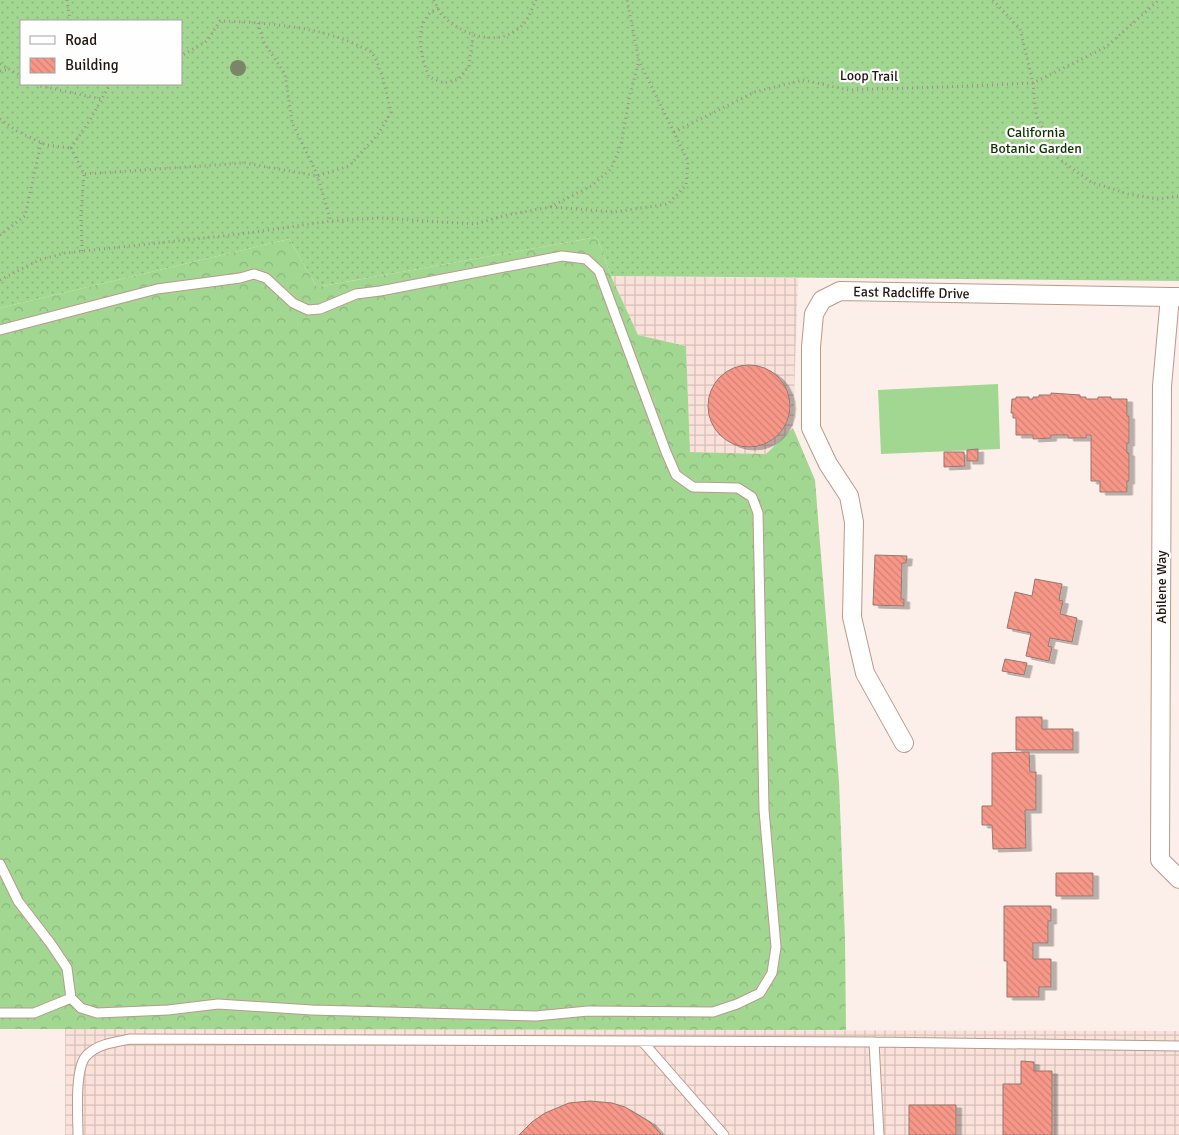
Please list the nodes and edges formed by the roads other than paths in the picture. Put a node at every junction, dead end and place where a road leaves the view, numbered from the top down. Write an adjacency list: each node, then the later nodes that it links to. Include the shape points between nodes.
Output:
1 (1175, 297): 3 (street, East Radcliffe Drive, via 840,291 822,300 814,314 811,347 811,428 828,464 849,496 854,522 852,617 865,673); 5 (street, Abilene Way, via 1162,386 1160,860)
2 (0, 330): 6 (lane, via 157,289 254,274 266,278 293,303 308,310 320,309 356,294 562,256 586,259 599,271 676,475 693,488 738,488 752,497 758,513 764,810 776,947 772,973 760,993 713,1012 588,1011 536,1016 218,1004 97,1014 81,1008)
3 (904, 744)
4 (0, 864): 6 (lane, via 18,901 67,968)
5 (1179, 879)
6 (71, 998): 7 (lane, via 34,1014)
7 (0, 1013)
8 (642, 1042): 9 (lane); 11 (lane, via 130,1039 104,1044 86,1056 79,1072); 12 (lane)
9 (874, 1042): 10 (lane); 13 (lane)
10 (1179, 1046)
11 (78, 1135)
12 (724, 1135)
13 (879, 1135)

